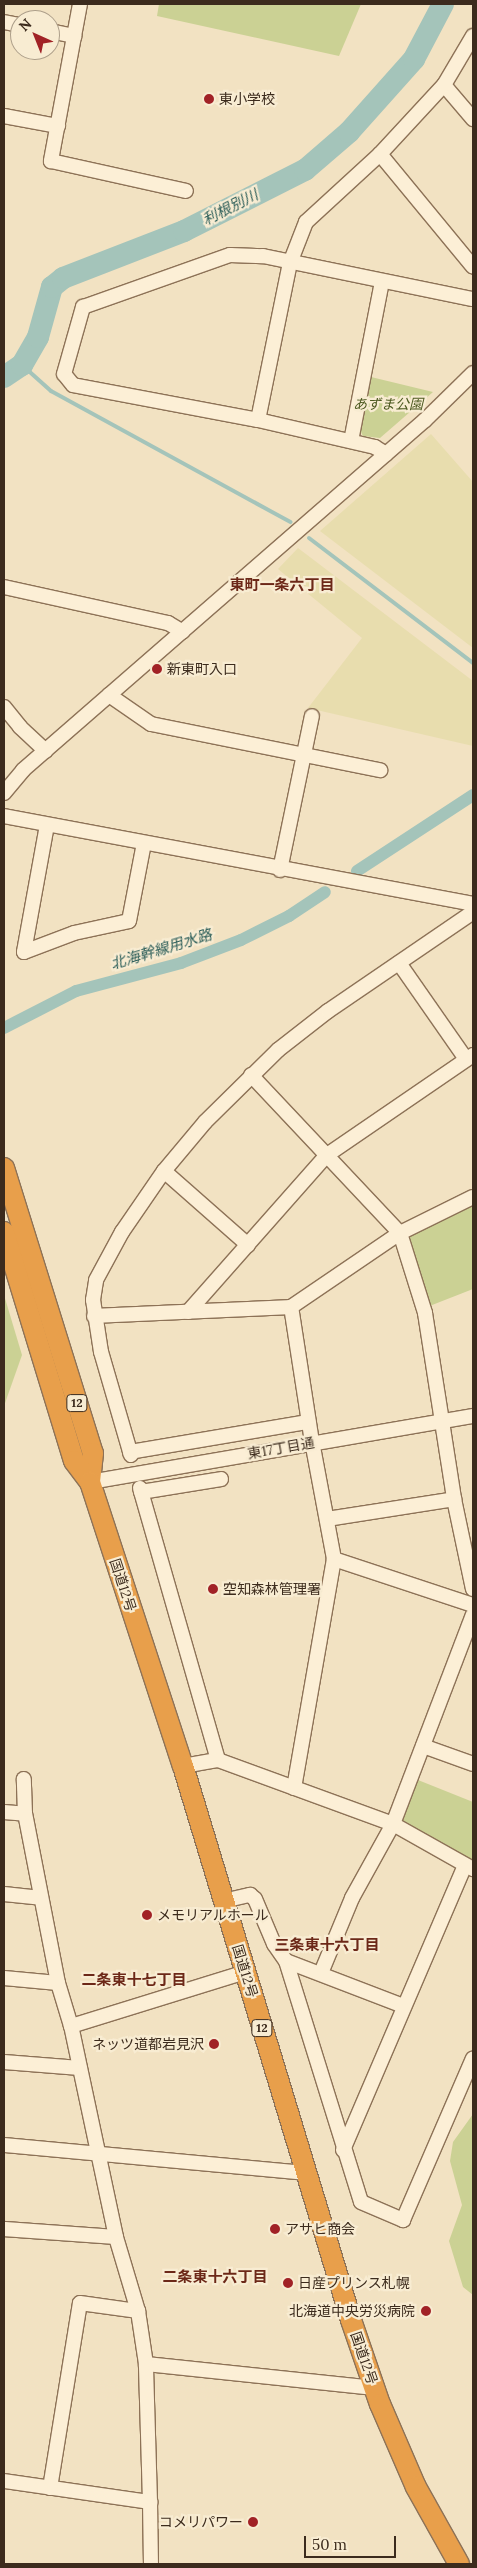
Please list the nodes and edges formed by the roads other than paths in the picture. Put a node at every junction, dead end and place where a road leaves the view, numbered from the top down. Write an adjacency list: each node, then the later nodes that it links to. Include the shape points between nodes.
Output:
1 (80, 4): 3 (street)
2 (60, 33): 3 (street)
3 (74, 36): 8 (street)
4 (473, 36): 5 (street)
5 (444, 85): 7 (street); 9 (street)
6 (4, 116): 8 (street)
7 (473, 119)
8 (58, 126): 10 (street, via 51,161)
9 (380, 154): 11 (street, via 306,222); 12 (street)
10 (186, 191)
11 (290, 263): 13 (street); 16 (street); 16 (street, via 263,256 230,255 83,307 64,374 73,385)
12 (473, 267)
13 (382, 282): 14 (street); 17 (street)
14 (473, 298)
15 (473, 373): 18 (street)
16 (258, 420): 17 (street)
17 (351, 442): 18 (street, via 375,447)
18 (386, 454): 20 (street)
19 (4, 587): 20 (street, via 168,623)
20 (183, 632): 21 (street)
21 (109, 696): 24 (street); 25 (street, via 151,724)
22 (4, 707): 24 (street)
23 (312, 716): 25 (street)
24 (46, 751): 27 (street)
25 (303, 755): 26 (street); 31 (street)
26 (380, 770)
27 (4, 793)
28 (4, 816): 29 (street)
29 (47, 825): 30 (street); 30 (street, via 24,952 74,933 128,921)
30 (144, 843): 31 (street)
31 (280, 870): 32 (street)
32 (473, 904)
33 (473, 912): 34 (street)
34 (399, 963): 35 (street); 36 (street, via 328,1011)
35 (470, 1057): 37 (street)
36 (251, 1075): 37 (street); 39 (street, via 205,1122)
37 (327, 1155): 42 (street); 43 (street)
38 (4, 1168): 52 (highway, 国道12号 / 12, via 93,1453)
39 (164, 1171): 43 (street); 46 (street, via 122,1232 96,1280)
40 (473, 1196): 42 (street)
41 (4, 1232): 52 (highway, 国道12号 / 12, via 74,1461)
42 (400, 1233): 44 (street); 48 (street, via 425,1313)
43 (248, 1245): 45 (street)
44 (291, 1307): 45 (street); 49 (street)
45 (188, 1312): 46 (street)
46 (94, 1316): 49 (street, via 130,1454)
47 (473, 1416): 48 (street, 東17丁目通)
48 (442, 1420): 50 (street, 東17丁目通); 53 (street)
49 (308, 1422): 50 (street)
50 (312, 1442): 52 (street, 東17丁目通); 54 (street)
51 (220, 1479): 60 (street, via 141,1490)
52 (90, 1482): 62 (highway, 国道12号 / 12)
53 (454, 1500): 54 (street); 56 (street)
54 (327, 1519): 55 (street)
55 (334, 1559): 57 (street); 64 (street)
56 (473, 1589)
57 (473, 1605)
58 (473, 1615): 59 (street)
59 (424, 1746): 61 (street); 67 (street)
60 (218, 1760): 62 (street); 64 (street)
61 (473, 1764)
62 (183, 1766): 71 (highway, 国道12号 / 12)
63 (24, 1779): 66 (street)
64 (294, 1788): 67 (street)
65 (4, 1812): 66 (street)
66 (25, 1814): 70 (street)
67 (392, 1824): 68 (street); 74 (street, via 352,1898)
68 (469, 1867): 77 (street)
69 (4, 1894): 70 (street)
70 (41, 1898): 76 (street)
71 (223, 1901): 72 (street, via 250,1895); 73 (highway, 国道12号 / 12)
72 (286, 1961): 74 (street); 83 (street)
73 (245, 1972): 78 (street); 85 (highway, 国道12号 / 12)
74 (321, 1972): 77 (street)
75 (4, 1978): 76 (street)
76 (58, 1983): 78 (street)
77 (403, 2006): 83 (street)
78 (71, 2026): 81 (street)
79 (473, 2058): 83 (street, via 403,2220 361,2202)
80 (4, 2062): 81 (street)
81 (80, 2068): 84 (street)
82 (4, 2145): 84 (street)
83 (343, 2150)
84 (97, 2153): 85 (street); 87 (street)
85 (306, 2173): 90 (highway, 国道12号 / 12)
86 (4, 2229): 87 (street)
87 (116, 2238): 88 (street)
88 (138, 2311): 89 (street); 92 (street, via 80,2303)
89 (146, 2364): 90 (street); 93 (street)
90 (375, 2388): 95 (highway, 国道12号 / 12, via 416,2487)
91 (4, 2481): 92 (street)
92 (50, 2488): 93 (street)
93 (150, 2502): 94 (street)
94 (151, 2564)
95 (459, 2564)

